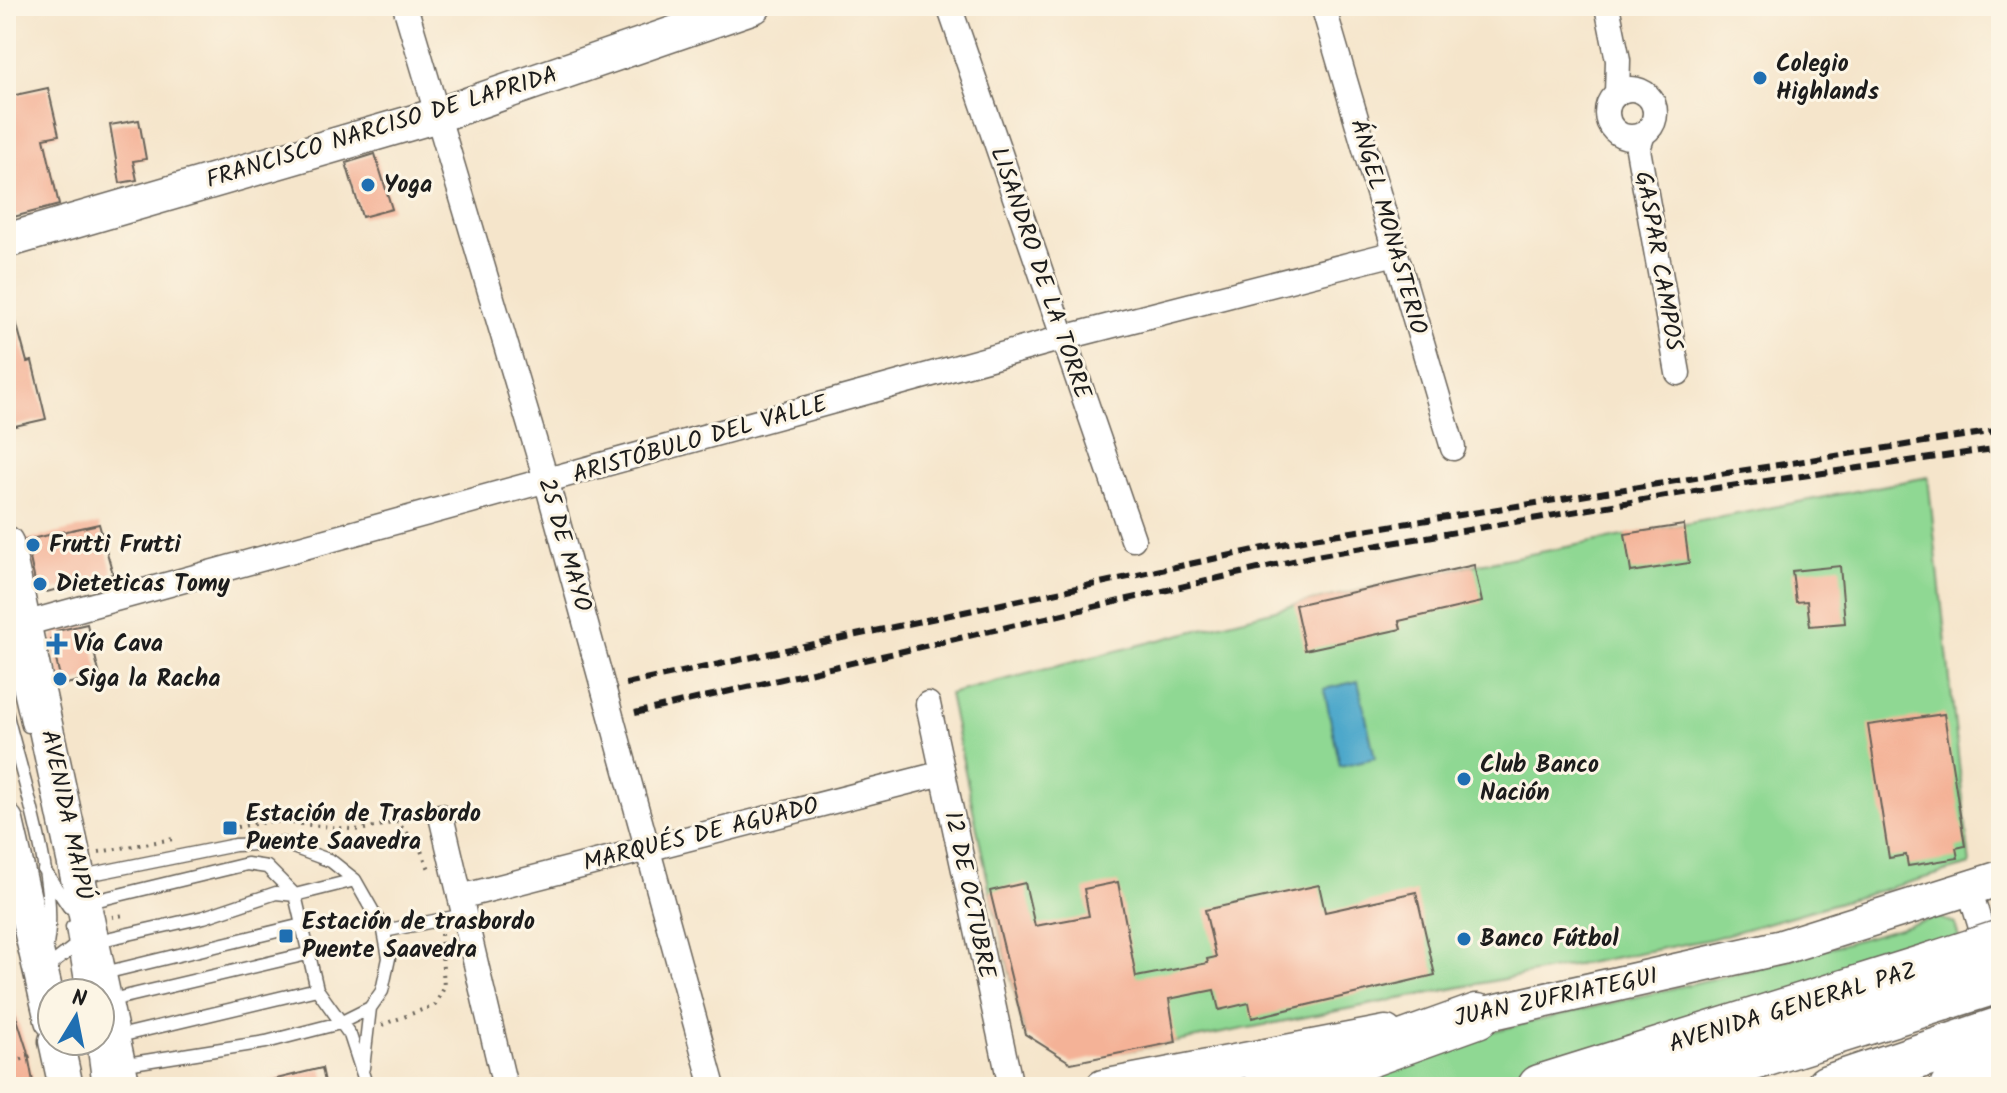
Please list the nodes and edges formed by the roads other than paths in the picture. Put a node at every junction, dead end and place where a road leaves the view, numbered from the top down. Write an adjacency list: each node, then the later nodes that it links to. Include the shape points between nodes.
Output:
1 (405, 6): 7 (street, 25 DE MAYO)
2 (754, 6): 7 (street, FRANCISCO NARCISO DE LAPRIDA)
3 (949, 6): 11 (street, LISANDRO DE LA TORRE)
4 (1323, 6): 10 (street, ÁNGEL MONASTERIO)
5 (1607, 6): 6 (street)
6 (1626, 92): 8 (street, via 1607,106 1608,123); 8 (street, via 1650,98 1655,111 1652,124)
7 (438, 115): 9 (street, FRANCISCO NARCISO DE LAPRIDA); 14 (street, 25 DE MAYO)
8 (1636, 140): 12 (street, GASPAR CAMPOS)
9 (6, 241)
10 (1395, 253): 11 (street, ARISTÓBULO DEL VALLE); 13 (street, ÁNGEL MONASTERIO)
11 (1063, 338): 14 (street, ARISTÓBULO DEL VALLE); 15 (street, LISANDRO DE LA TORRE)
12 (1678, 373)
13 (1453, 448)
14 (547, 483): 17 (street, ARISTÓBULO DEL VALLE); 26 (street, 25 DE MAYO)
15 (1133, 539)
16 (6, 543): 17 (street, AVENIDA MAIPÚ)
17 (12, 632): 20 (lane, via 12,656); 35 (street, AVENIDA MAIPÚ)
18 (928, 704): 21 (street, 12 DE OCTUBRE)
19 (6, 711): 27 (lane)
20 (33, 746)
21 (943, 773): 26 (street, MARQUÉS DE AGUADO); 58 (street, 12 DE OCTUBRE)
22 (441, 816): 32 (street)
23 (6, 821): 38 (street)
24 (49, 821): 25 (lane)
25 (53, 836)
26 (648, 848): 32 (street, MARQUÉS DE AGUADO); 57 (street, 25 DE MAYO)
27 (44, 870): 35 (lane); 38 (lane, via 51,931)
28 (2001, 878): 30 (street, JUAN ZUFRIATEGUI)
29 (355, 880): 31 (lane); 34 (lane); 35 (lane, via 302,847 262,841)
30 (1969, 888): 36 (street); 46 (street, JUAN ZUFRIATEGUI, via 1782,947)
31 (295, 895): 33 (lane); 35 (lane, via 276,893 204,917); 35 (lane, via 267,867 247,864)
32 (462, 906): 34 (lane); 56 (street)
33 (302, 925): 35 (lane); 37 (lane)
34 (384, 931): 45 (lane, via 387,975)
35 (85, 938): 37 (lane); 38 (lane); 40 (lane); 41 (street, AVENIDA MAIPÚ)
36 (1992, 938): 43 (highway, AVENIDA GENERAL PAZ, bridge)
37 (307, 954): 44 (lane)
38 (41, 972): 39 (street)
39 (43, 977)
40 (71, 977)
41 (91, 977)
42 (2001, 980): 43 (highway, AVENIDA GENERAL PAZ, bridge)
43 (1939, 981): 61 (highway, AVENIDA GENERAL PAZ); 62 (highway, AVENIDA GENERAL PAZ)
44 (317, 989): 47 (lane); 49 (lane)
45 (370, 1008): 47 (lane); 52 (lane)
46 (1477, 1016): 59 (street, JUAN ZUFRIATEGUI); 60 (highway)
47 (340, 1023): 50 (lane, via 266,1042); 52 (lane)
48 (2001, 1029): 53 (highway)
49 (116, 1051)
50 (116, 1054)
51 (61, 1057): 54 (street)
52 (363, 1071): 55 (lane)
53 (1970, 1071): 63 (highway)
54 (66, 1087)
55 (367, 1087)
56 (505, 1087)
57 (713, 1087)
58 (1011, 1087)
59 (1103, 1087)
60 (1265, 1087)
61 (1540, 1087)
62 (1662, 1087)
63 (1828, 1087)

